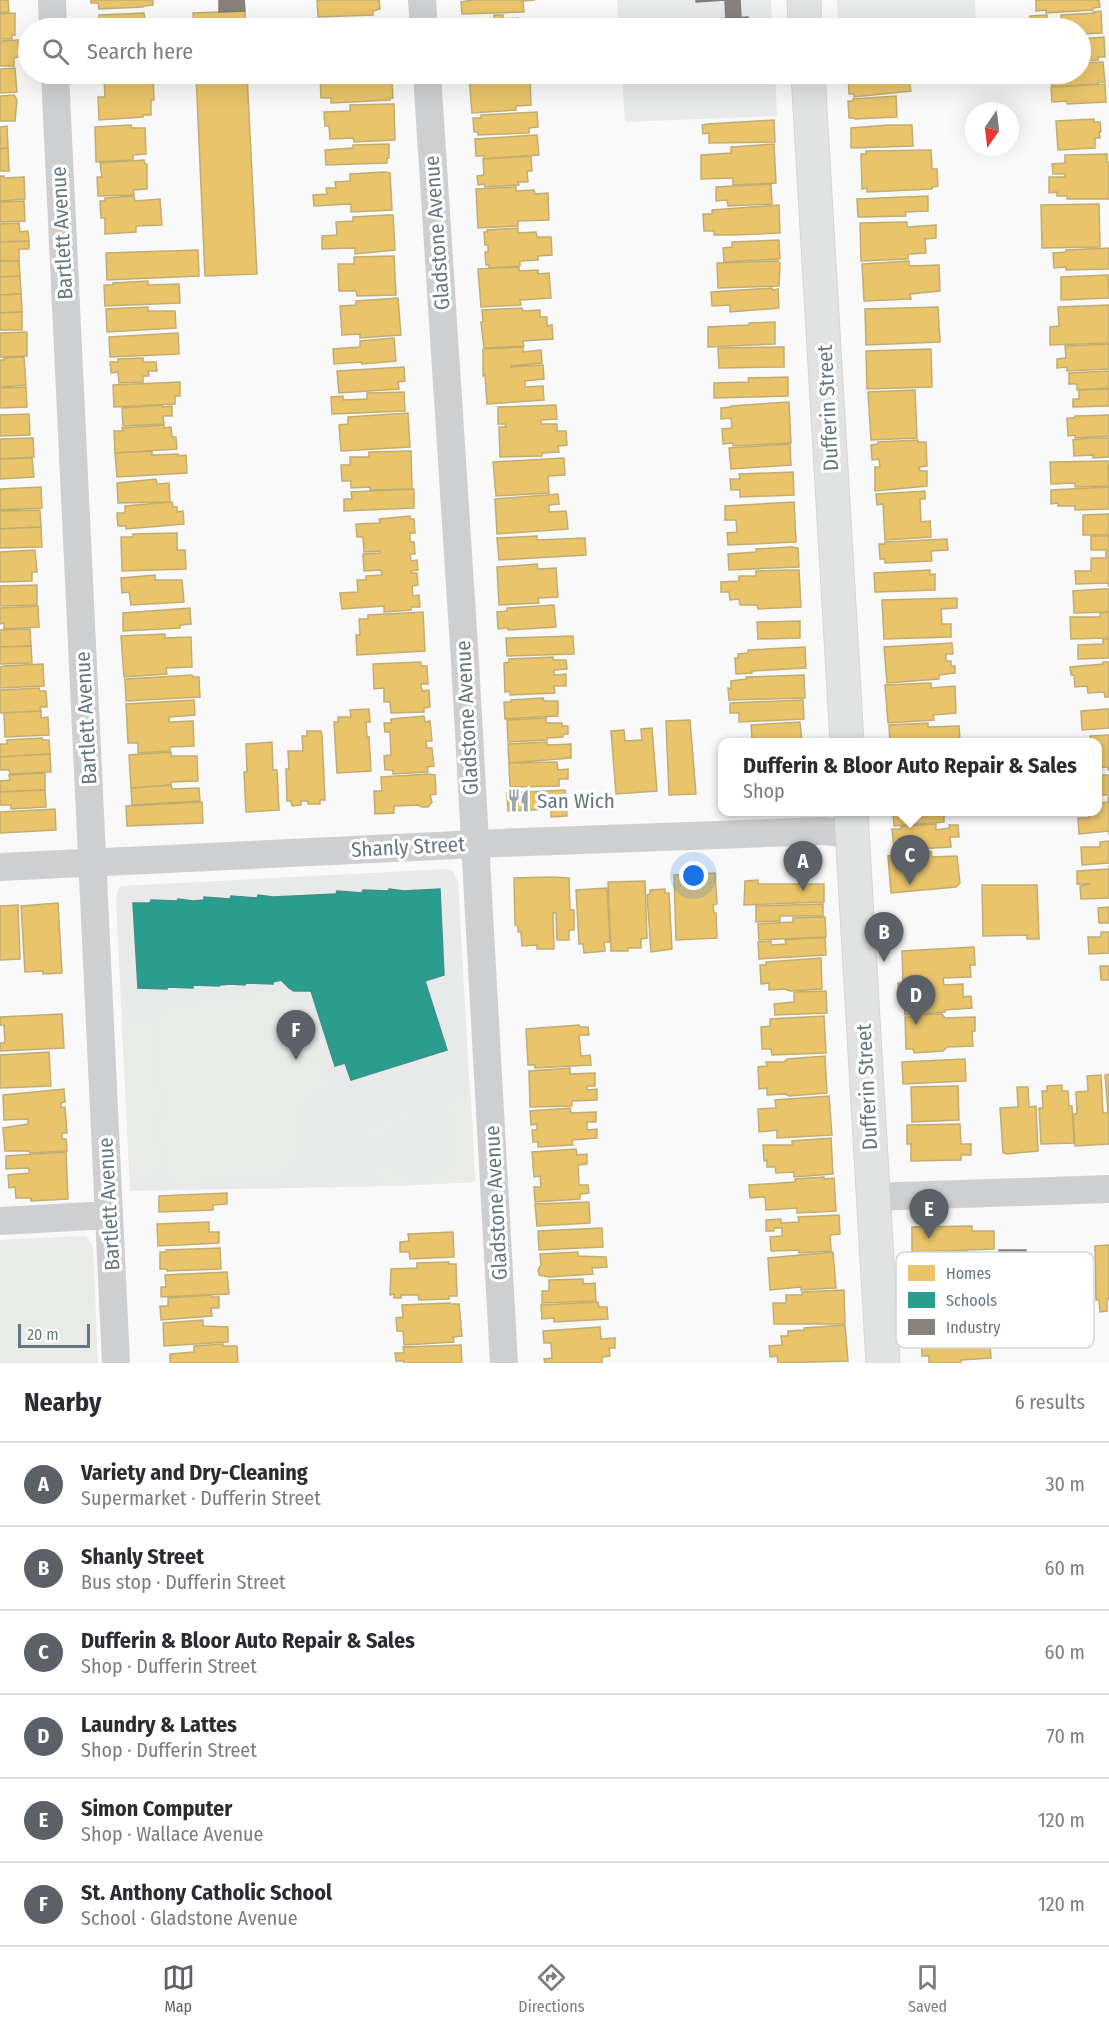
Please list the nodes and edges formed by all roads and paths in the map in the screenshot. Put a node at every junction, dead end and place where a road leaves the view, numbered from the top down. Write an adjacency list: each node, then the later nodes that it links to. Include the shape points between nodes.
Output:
1 (52, 0): 4 (street)
2 (422, 0): 5 (street)
3 (804, 0): 6 (main road)
4 (53, 18)
5 (423, 18)
6 (805, 18)
7 (55, 84): 13 (street, Bartlett Avenue)
8 (428, 84): 12 (street, Gladstone Avenue)
9 (809, 84): 10 (main road, Dufferin Street)
10 (847, 738)
11 (852, 823): 12 (street, Shanly Street, via 822,831); 16 (main road, Dufferin Street)
12 (474, 844): 13 (street, Shanly Street); 20 (street, Gladstone Avenue)
13 (94, 862): 14 (street, Shanly Street); 17 (street, Bartlett Avenue)
14 (0, 867)
15 (1109, 1189): 16 (street)
16 (873, 1197): 21 (main road, Dufferin Street)
17 (109, 1215): 18 (street); 19 (street, Bartlett Avenue)
18 (0, 1221)
19 (116, 1363)
20 (504, 1363)
21 (883, 1363)

